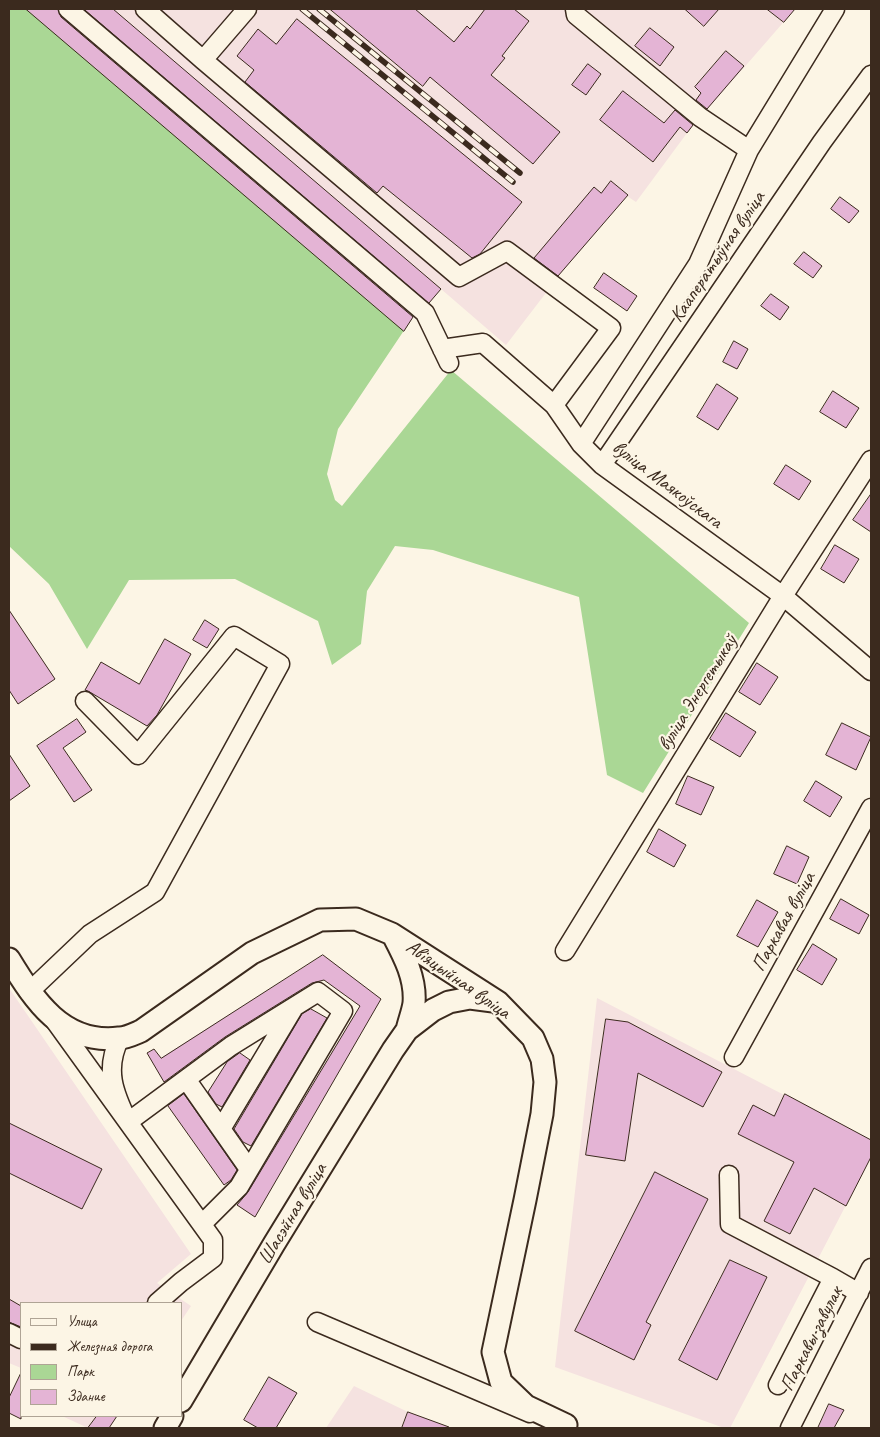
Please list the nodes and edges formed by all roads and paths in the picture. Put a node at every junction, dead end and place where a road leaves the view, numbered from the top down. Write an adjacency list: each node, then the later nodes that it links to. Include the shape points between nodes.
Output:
1 (68, 9): 9 (street, вуліца Маякоўскага, via 425,313 446,356 483,343)
2 (145, 9): 6 (street)
3 (247, 9): 6 (street)
4 (575, 9): 8 (street, via 576,15 700,117)
5 (829, 12): 8 (street)
6 (203, 60): 9 (street, via 459,277 507,251 611,328)
7 (871, 75): 12 (street, Кааператыўная вуліца)
8 (749, 150): 10 (street, via 698,264)
9 (554, 404): 10 (street, вуліца Маякоўскага)
10 (581, 444): 12 (street, вуліца Маякоўскага)
11 (871, 460): 13 (street, вуліца Энергетыкаў)
12 (602, 465): 13 (street, вуліца Маякоўскага)
13 (783, 596): 14 (street, вуліца Маякоўскага); 18 (street, вуліца Энергетыкаў)
14 (871, 671)
15 (85, 701): 20 (street, via 138,755 234,636 280,664 155,892 90,934)
16 (871, 808): 26 (street, Паркавая вуліца)
17 (392, 934): 21 (main road, Авіяцыйная вуліца); 24 (main road, via 406,960 413,983 414,1003); 25 (main road, Авіяцыйная вуліца, via 356,919 320,920 252,954 141,1031)
18 (565, 951)
19 (9, 958): 20 (main road, Авіяцыйная вуліца)
20 (29, 992): 23 (main road, Авіяцыйная вуліца)
21 (498, 1002): 24 (main road, via 470,998 449,1002); 42 (main road, Авіяцыйная вуліца, via 533,1038 542,1058 545,1082 542,1114 493,1352 501,1382 526,1406)
22 (294, 1006): 27 (street); 29 (street); 30 (street, via 318,992 344,1011)
23 (53, 1019): 25 (main road, Авіяцыйная вуліца, via 76,1032 99,1039); 28 (street)
24 (407, 1030): 39 (main road, Шасэйная вуліца)
25 (120, 1038): 28 (street, via 115,1048 112,1078)
26 (734, 1057)
27 (186, 1079): 28 (street); 29 (street)
28 (128, 1122): 32 (street)
29 (221, 1129): 30 (street)
30 (249, 1169): 32 (street, via 239,1187)
31 (729, 1175): 34 (street, via 730,1224)
32 (202, 1224): 36 (street, via 213,1240 213,1258)
33 (871, 1268): 35 (street, Паркавы завулак)
34 (833, 1278): 35 (street); 38 (street)
35 (858, 1293): 44 (street, Паркавы завулак)
36 (158, 1302)
37 (317, 1322): 41 (street)
38 (778, 1385)
39 (182, 1399)
40 (171, 1417): 43 (main road)
41 (542, 1423): 42 (street)
42 (570, 1427)
43 (165, 1428)
44 (790, 1428)

